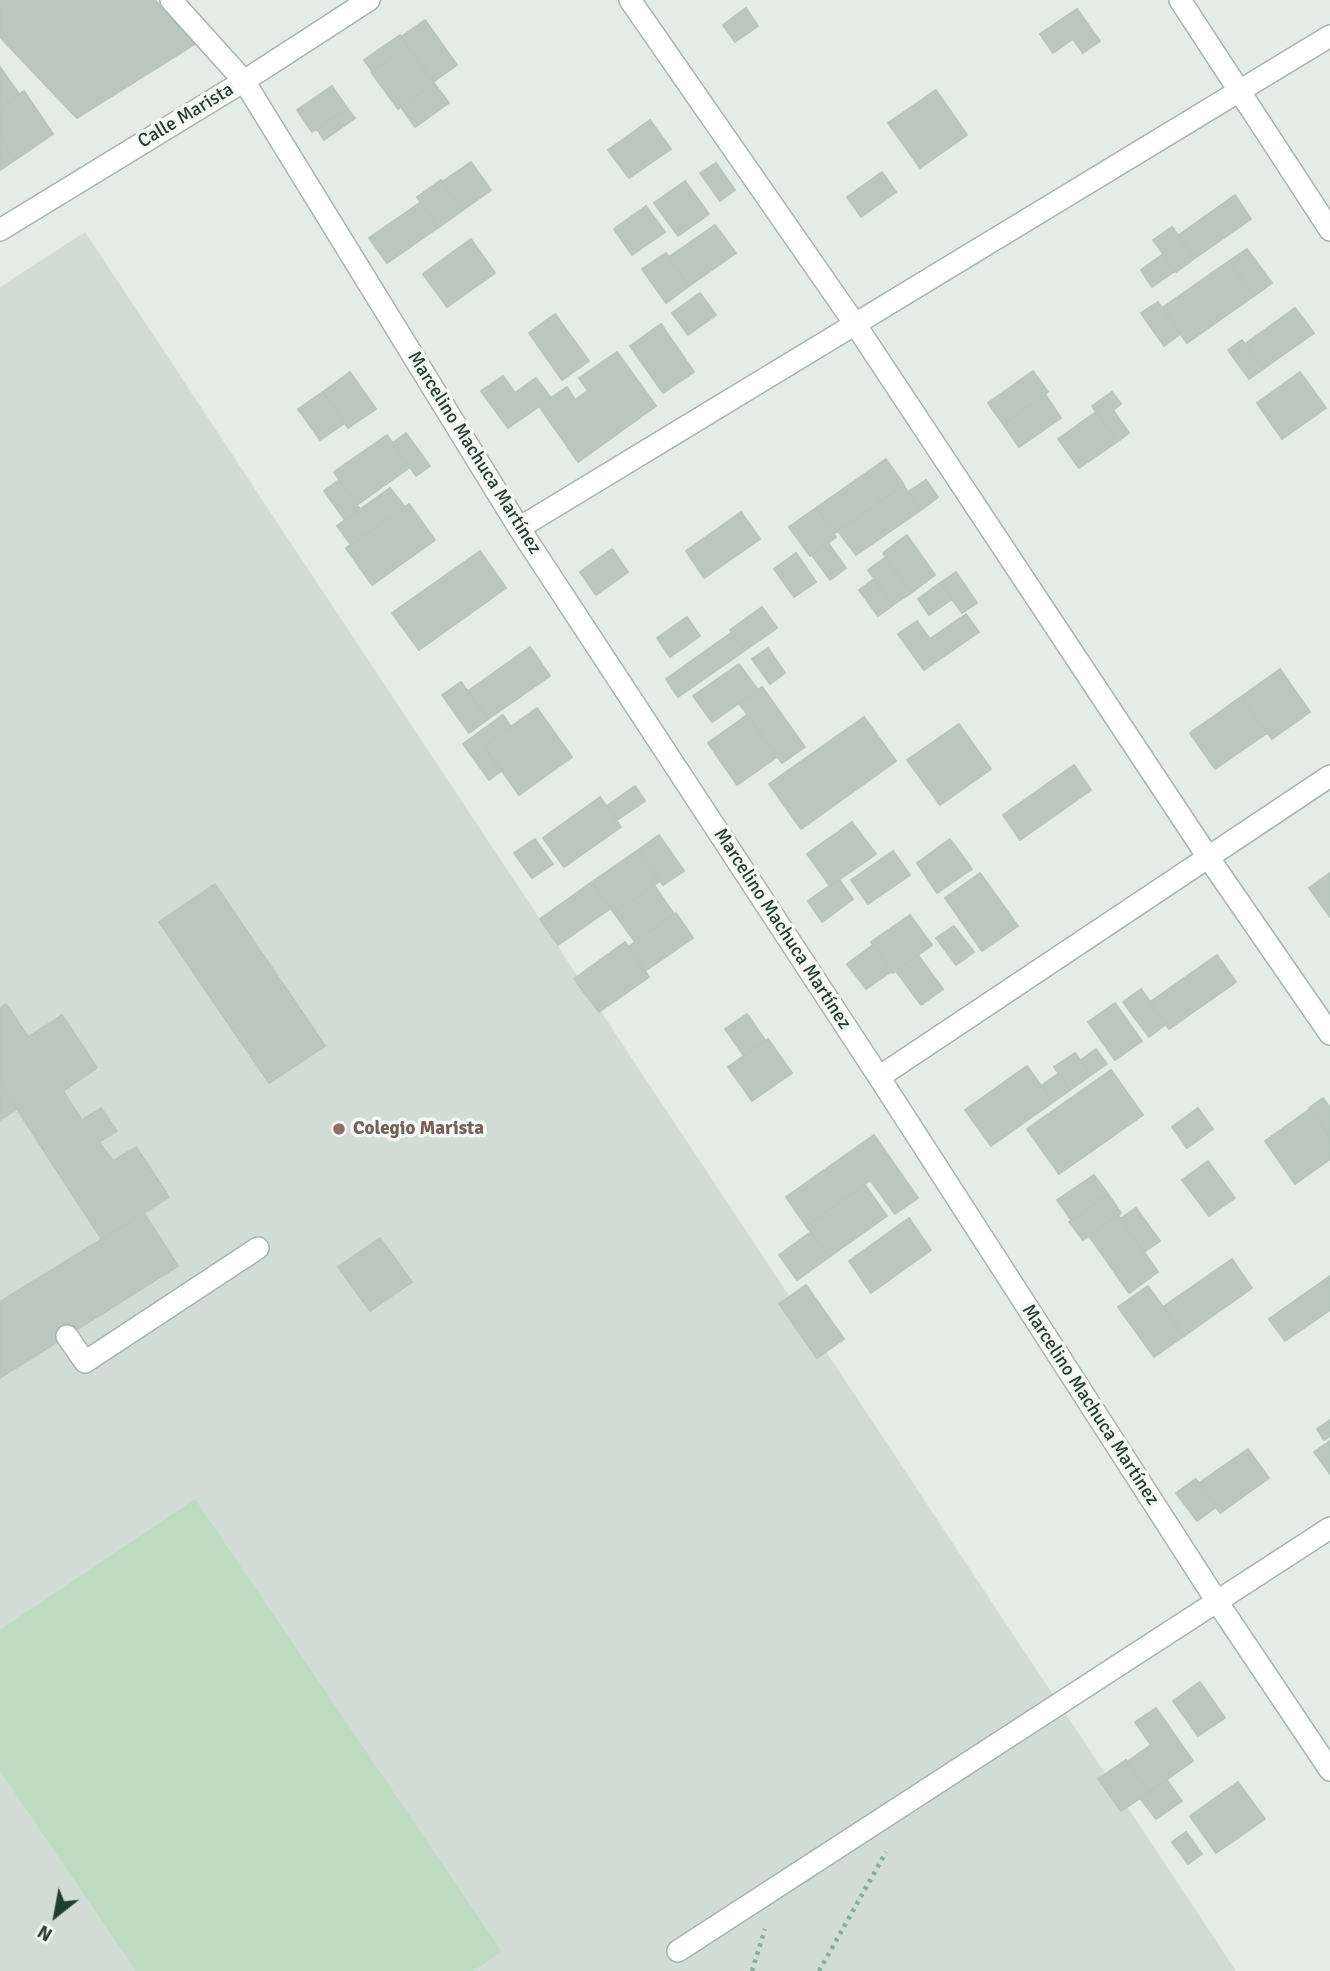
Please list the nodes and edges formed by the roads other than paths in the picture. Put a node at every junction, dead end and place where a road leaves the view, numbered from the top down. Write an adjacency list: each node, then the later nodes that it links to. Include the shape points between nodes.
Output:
1 (171, 0): 6 (street, Marcelino Machuca Martínez)
2 (369, 0): 6 (street, Calle Marista)
3 (630, 0): 10 (street)
4 (1180, 0): 7 (street)
5 (1330, 36): 7 (street)
6 (244, 81): 8 (street, Calle Marista); 11 (street, Marcelino Machuca Martínez)
7 (1241, 90): 9 (street); 10 (street)
8 (0, 230)
9 (1330, 230)
10 (855, 324): 11 (street); 13 (street)
11 (519, 527): 15 (street, Marcelino Machuca Martínez)
12 (1330, 776): 13 (street)
13 (1208, 857): 14 (street); 15 (street)
14 (1330, 1034)
15 (879, 1077): 19 (street, Marcelino Machuca Martínez)
16 (258, 1248): 17 (street, via 85,1362)
17 (67, 1336)
18 (1330, 1528): 19 (street)
19 (1218, 1603): 20 (street, Marcelino Machuca Martínez); 21 (street)
20 (1330, 1770)
21 (678, 1951)

